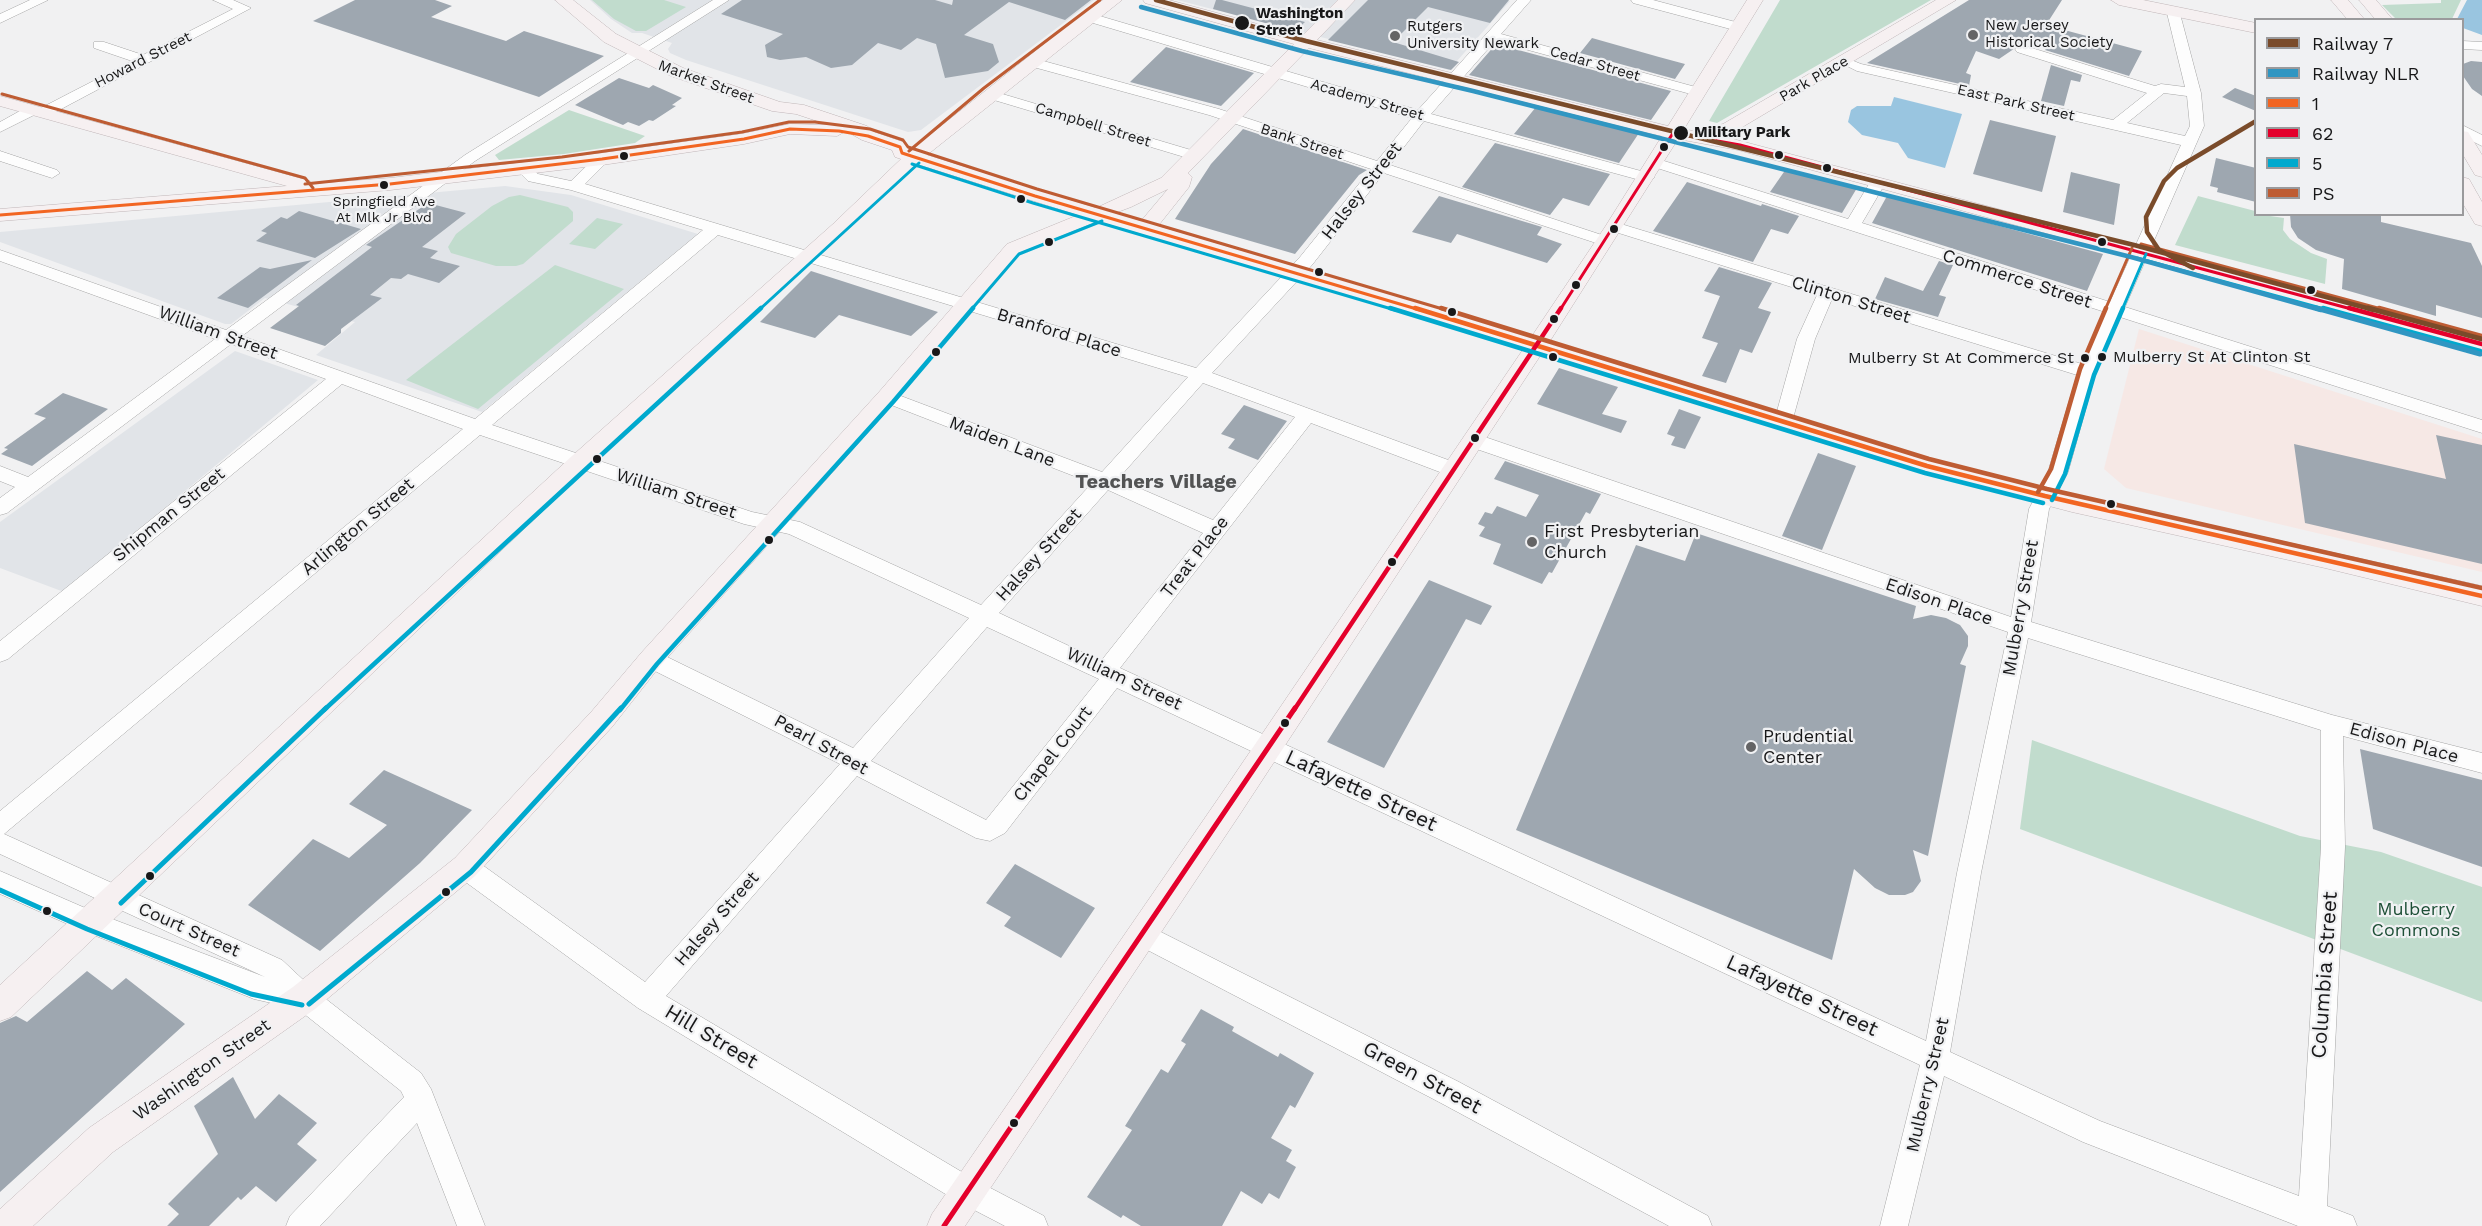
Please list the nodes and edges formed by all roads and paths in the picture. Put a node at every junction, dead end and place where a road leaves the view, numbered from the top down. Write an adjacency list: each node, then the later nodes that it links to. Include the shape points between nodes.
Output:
1 (40, 0): 16 (street)
2 (220, 0): 31 (street, Howard Street, via 244,8)
3 (563, 0): 30 (main road, Market Street, via 594,27)
4 (722, 0): 30 (street)
5 (1114, 0): 18 (main road)
6 (1151, 0): 25 (main road)
7 (1347, 0): 25 (main road, Washington Street)
8 (1524, 0): 24 (street, Halsey Street)
9 (1638, 0): 22 (street)
10 (1755, 0): 22 (main road)
11 (1947, 0): 32 (main road, Park Place)
12 (2118, 0): 17 (main road)
13 (2339, 0): 19 (main road)
14 (2367, 0): 20 (main road)
15 (0, 5): 16 (street)
16 (17, 11): 21 (street)
17 (2174, 13): 23 (main road); 38 (street, Mulberry Street)
18 (1088, 17): 33 (main road); 34 (street, Academy Street)
19 (2355, 18)
20 (2383, 18)
21 (0, 19)
22 (1738, 27): 37 (main road)
23 (2254, 28)
24 (1493, 36): 35 (street, Halsey Street); 37 (street, Cedar Street)
25 (1306, 42): 34 (main road, Washington Street); 35 (main road)
26 (103, 43): 31 (street)
27 (2464, 45): 28 (street)
28 (2482, 46)
29 (2022, 49): 36 (street)
30 (636, 53): 41 (main road, Market Street, via 694,79); 64 (street)
31 (147, 58): 42 (street, Howard Street)
32 (1844, 61): 45 (street, East Park Street); 49 (main road, Park Place, via 1721,131)
33 (1031, 62): 39 (main road); 44 (street, Bank Street)
34 (1276, 73): 43 (street, Academy Street); 44 (main road, Washington Street)
35 (1454, 80): 43 (street, Halsey Street); 49 (main road)
36 (2156, 91): 38 (street, via 2167,87); 45 (street)
37 (1698, 92): 49 (main road)
38 (2194, 93): 54 (street, Mulberry Street, via 2196,126)
39 (989, 94): 55 (main road); 58 (street, Campbell Street)
40 (0, 101): 42 (main road)
41 (778, 108): 47 (main road, Market Street, via 784,115); 53 (main road, Market Street, via 798,109 861,130)
42 (37, 111): 46 (street, Howard Street); 68 (main road, via 303,185)
43 (1422, 116): 59 (street, Halsey Street); 61 (street, Academy Street)
44 (1231, 118): 58 (main road, Washington Street); 59 (street, Bank Street)
45 (2115, 126): 54 (street, East Park Street)
46 (0, 128)
47 (814, 129): 51 (main road, via 769,132); 53 (main road, Market Street)
48 (2464, 130): 52 (street)
49 (1673, 133): 61 (main road); 65 (main road, via 1726,141)
50 (2464, 138): 62 (main road)
51 (744, 139): 53 (main road); 57 (main road)
52 (2482, 141)
53 (864, 142): 55 (main road, via 881,155)
54 (2190, 142): 78 (street, Mulberry Street)
55 (908, 155): 69 (main road); 80 (main road)
56 (0, 156): 63 (street)
57 (602, 159): 60 (main road); 67 (street)
58 (1191, 161): 70 (main road, Washington Street, via 1168,182); 75 (main road, via 1180,187)
59 (1381, 167): 76 (street, Bank Street); 81 (street, Halsey Street)
60 (524, 169): 64 (main road); 67 (street, Branford Place, via 533,178)
61 (1652, 170): 73 (street, Commerce Street); 76 (main road)
62 (2482, 171)
63 (52, 173)
64 (439, 179): 68 (main road); 85 (street)
65 (1878, 183): 73 (street); 78 (main road)
66 (2464, 185): 72 (main road)
67 (574, 186): 74 (street, Branford Place)
68 (306, 191): 71 (main road)
69 (1054, 201): 70 (main road); 77 (main road)
70 (1099, 214): 75 (main road); 77 (main road, Washington Street)
71 (0, 215)
72 (2482, 219)
73 (1852, 226): 84 (street, Commerce Street)
74 (716, 228): 80 (street, Branford Place); 94 (street, Arlington Street)
75 (1146, 228): 81 (main road)
76 (1610, 234): 82 (street, Clinton Street); 86 (main road)
77 (1014, 248): 83 (main road, Washington Street)
78 (2139, 251): 84 (street, Mulberry Street); 87 (main road)
79 (0, 255): 85 (street, William Street)
80 (808, 256): 83 (street, Branford Place); 97 (main road)
81 (1296, 272): 86 (main road); 89 (street, Halsey Street)
82 (1826, 293): 88 (street, Clinton Street); 93 (street, via 1806,339)
83 (967, 305): 89 (street, Branford Place); 91 (main road, Washington Street)
84 (2116, 310): 88 (street, Mulberry Street); 95 (street, Commerce Street)
85 (231, 337): 90 (street, William Street); 101 (street)
86 (1536, 344): 93 (main road); 96 (main road)
87 (2482, 344)
88 (2088, 372): 102 (street, Mulberry Street, via 2058,472)
89 (1200, 375): 92 (street, Branford Place); 100 (street, Halsey Street)
90 (338, 378): 94 (street, William Street); 109 (street, Shipman Street)
91 (886, 398): 100 (street, Maiden Lane); 104 (main road, Washington Street)
92 (1307, 415): 98 (street, Branford Place); 105 (street, Treat Place)
93 (1783, 422): 102 (main road, via 1927,466)
94 (480, 426): 97 (street, William Street); 116 (street, Arlington Street)
95 (2482, 427)
96 (1472, 440): 98 (main road); 108 (street, Edison Place)
97 (580, 462): 104 (street, William Street, via 751,519); 121 (main road)
98 (1452, 470): 113 (main road)
99 (0, 473): 101 (street)
100 (1105, 482): 105 (street, Maiden Lane); 107 (street, Halsey Street)
101 (30, 485): 103 (street)
102 (2045, 496): 106 (main road); 108 (street, Mulberry Street, via 2036,520)
103 (0, 508)
104 (774, 523): 107 (street, William Street, via 801,530); 110 (main road, Washington Street)
105 (1216, 530): 111 (street, Treat Place)
106 (2482, 596)
107 (985, 615): 111 (street, William Street); 114 (street, Halsey Street)
108 (2019, 627): 112 (street, Edison Place); 127 (street, Mulberry Street)
109 (0, 653)
110 (651, 659): 114 (street, Pearl Street); 119 (main road, Washington Street, via 602,719)
111 (1110, 672): 113 (street, William Street); 117 (street, Chapel Court)
112 (2332, 724): 115 (street, Edison Place); 130 (street, Columbia Street, via 2333,847)
113 (1269, 748): 123 (main road); 127 (street, Lafayette Street)
114 (856, 762): 117 (street, Pearl Street); 125 (street, Halsey Street)
115 (2482, 763)
116 (0, 825)
117 (990, 831)
118 (0, 843): 121 (street, Court Street)
119 (465, 867): 124 (main road, Washington Street); 125 (street, Hill Street)
120 (1, 883): 122 (street, Court Street)
121 (116, 898): 122 (main road); 124 (street, Court Street, via 273,968)
122 (90, 922): 124 (street, Court Street, via 254,987); 126 (main road)
123 (1143, 935): 129 (main road); 136 (street, Green Street, via 1449,1092)
124 (304, 998): 128 (street, Court Street, via 411,1082); 131 (main road, Washington Street, via 101,1140)
125 (647, 999): 129 (street, Hill Street)
126 (0, 1006)
127 (1935, 1058): 130 (street, Lafayette Street, via 2093,1132); 137 (street, Mulberry Street)
128 (421, 1099): 132 (street); 133 (street, Court Street)
129 (967, 1191): 134 (main road); 135 (street, Hill Street)
130 (2312, 1221): 138 (street, Lafayette Street)
131 (7, 1226)
132 (300, 1226)
133 (471, 1226)
134 (944, 1226)
135 (1034, 1226)
136 (1698, 1226)
137 (1894, 1226)
138 (2343, 1226)

